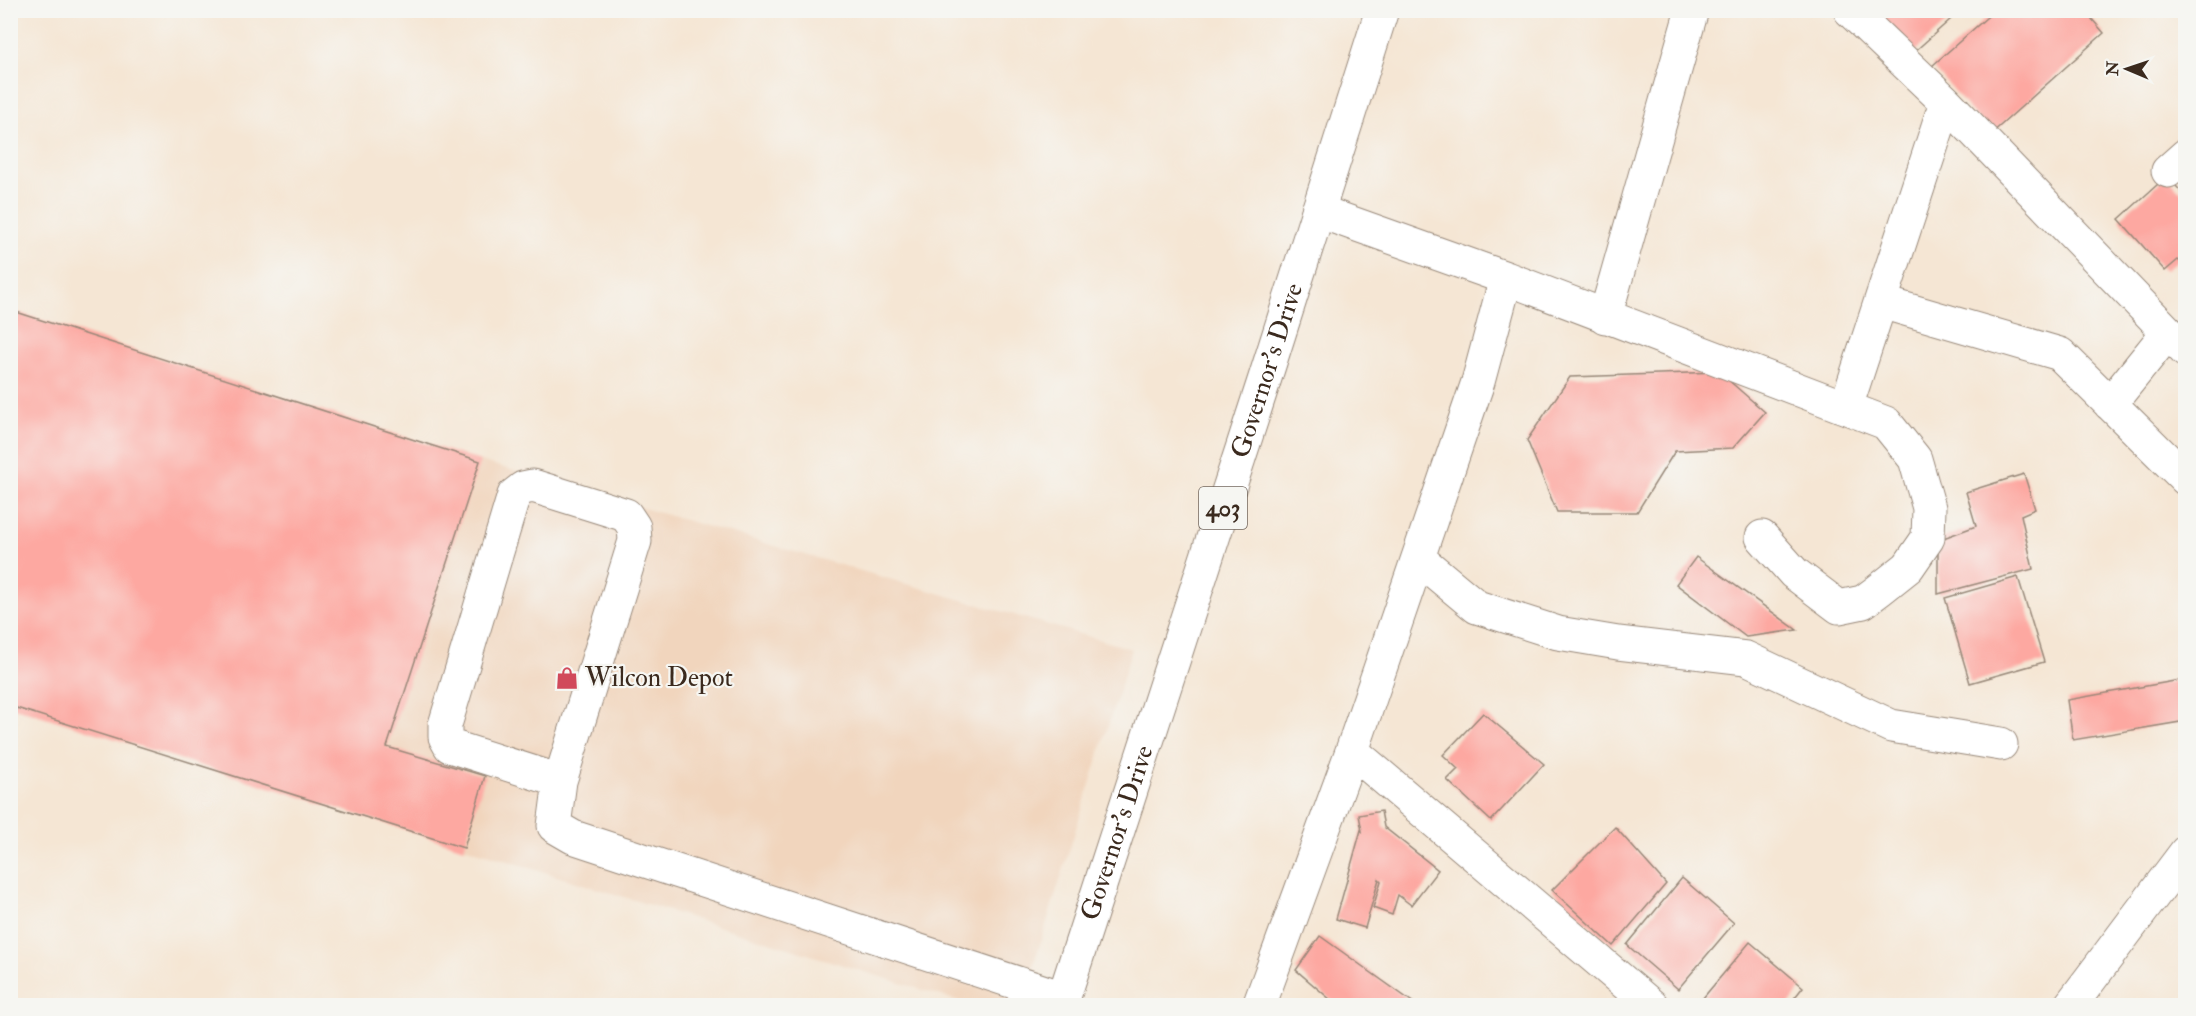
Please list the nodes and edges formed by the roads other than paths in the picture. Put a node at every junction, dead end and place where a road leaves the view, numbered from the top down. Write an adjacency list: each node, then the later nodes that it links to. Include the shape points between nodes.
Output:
1 (1382, 10): 5 (street, Governor's Drive / 403)
2 (1692, 10): 8 (street)
3 (1850, 10): 4 (street)
4 (1946, 102): 7 (street); 9 (street)
5 (1318, 211): 6 (street); 19 (street, Governor's Drive / 403)
6 (1506, 278): 8 (street); 14 (street, via 1478,382)
7 (1881, 302): 10 (street, via 2060,354); 11 (street)
8 (1605, 317): 11 (street)
9 (2177, 342): 10 (street)
10 (2110, 404): 12 (street)
11 (1846, 407): 13 (street, via 1886,423 1915,459 1929,508 1928,538 1908,567 1879,590 1863,602 1839,607 1794,573)
12 (2186, 479)
13 (1762, 537)
14 (1418, 558): 15 (street, via 1476,607 1557,633 1746,658 1891,726); 16 (street)
15 (2001, 744)
16 (1352, 751): 20 (street); 21 (street)
17 (560, 781): 17 (street, via 634,541 634,526 626,515 533,486 514,495 445,725 445,737 450,746); 19 (street, via 554,826 573,837)
18 (2186, 852): 22 (street)
19 (1062, 1002)
20 (1259, 1005)
21 (1652, 1005)
22 (2070, 1005)

